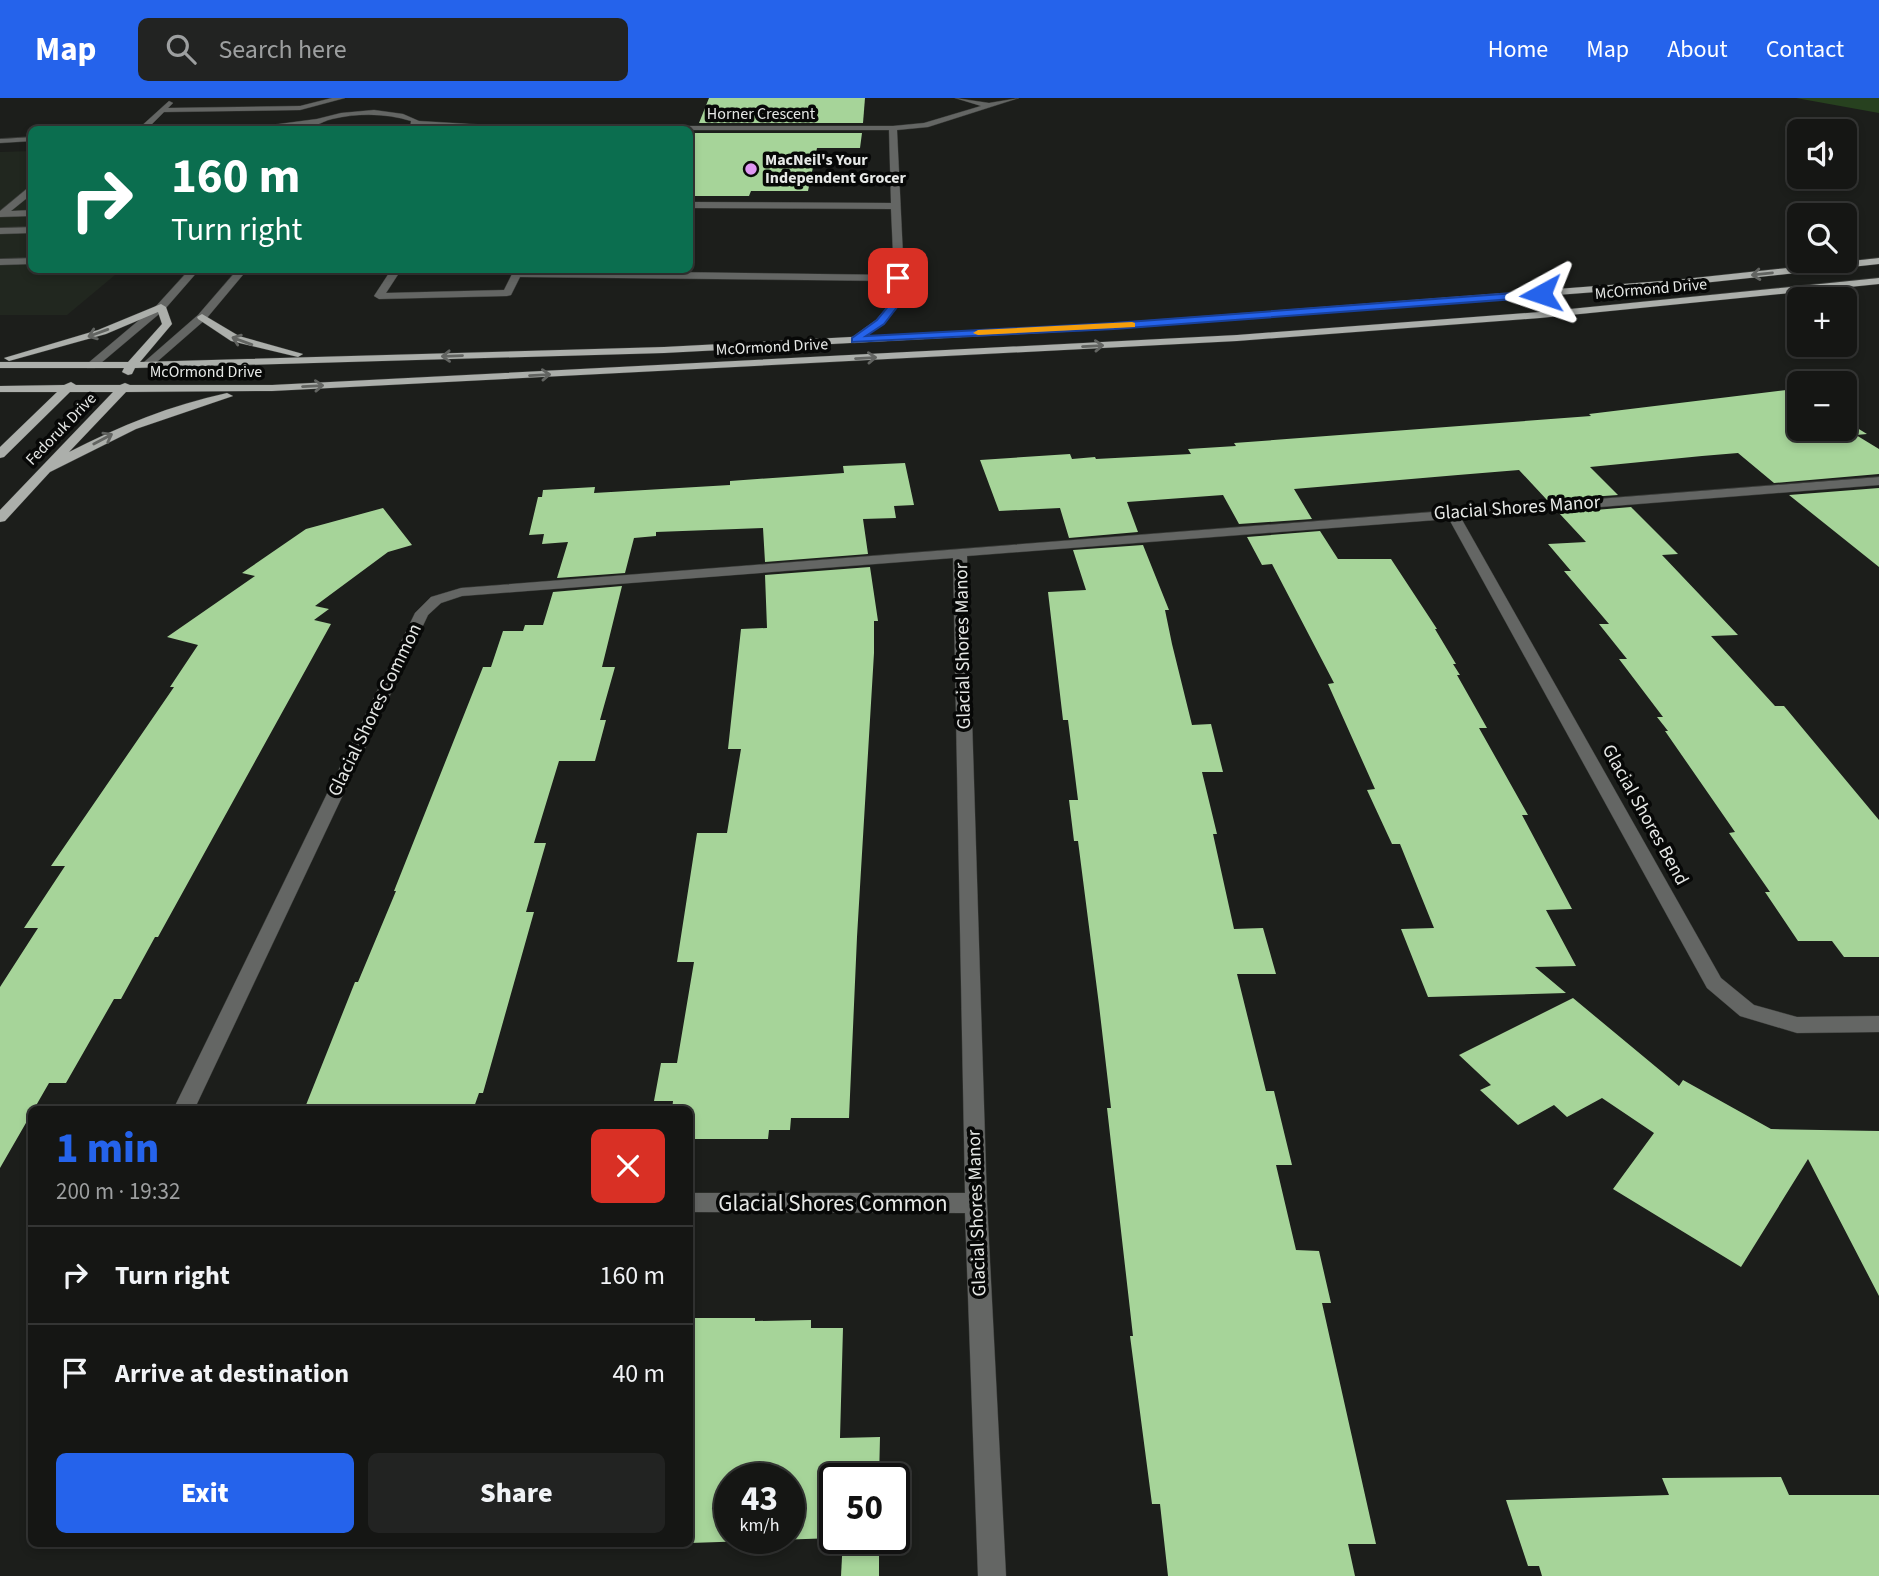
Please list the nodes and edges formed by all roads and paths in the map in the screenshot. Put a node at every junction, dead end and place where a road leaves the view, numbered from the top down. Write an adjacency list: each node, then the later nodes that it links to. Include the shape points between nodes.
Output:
1 (175, 98): 10 (street)
2 (295, 98): 6 (street, via 290,103)
3 (341, 98): 10 (street, via 300,108)
4 (959, 98): 9 (street)
5 (1015, 98): 9 (street, Horner Crescent)
6 (229, 101): 10 (street)
7 (375, 102): 11 (street)
8 (401, 103): 12 (street)
9 (990, 106): 18 (street, Horner Crescent, via 925,125)
10 (164, 108): 14 (street)
11 (339, 116): 12 (street); 13 (street)
12 (406, 116): 17 (street, via 415,120)
13 (319, 121): 15 (street); 16 (street)
14 (145, 126)
15 (274, 126)
16 (310, 126)
17 (415, 126)
18 (893, 128): 19 (street, Horner Crescent); 24 (street)
19 (693, 129)
20 (28, 139): 21 (street)
21 (0, 141)
22 (28, 191): 26 (street)
23 (693, 205): 24 (street)
24 (895, 205): 37 (street)
25 (28, 213): 26 (street)
26 (1, 214)
27 (28, 230): 28 (street)
28 (0, 231)
29 (28, 261): 31 (street)
30 (1879, 261): 41 (main road, McOrmond Drive, one-way to 41, via 1407,305)
31 (0, 262)
32 (191, 273): 39 (street)
33 (239, 273): 40 (street)
34 (394, 273): 35 (street, via 379,296 507,293)
35 (517, 273)
36 (581, 273): 37 (street)
37 (898, 278): 41 (street, via 900,298 880,322)
38 (1879, 281): 48 (main road, McOrmond Drive, one-way to 38, via 1237,338 1540,315)
39 (161, 307): 43 (main road, one-way to 43, via 74,341); 45 (street); 46 (main road, via 167,324)
40 (202, 317): 42 (main road, one-way to 40, via 246,344 216,331); 44 (street)
41 (855, 340): 42 (main road, McOrmond Drive, one-way to 42)
42 (333, 360): 44 (main road, McOrmond Drive)
43 (0, 362): 45 (main road, McOrmond Drive)
44 (147, 365): 46 (main road, McOrmond Drive); 47 (main road, Fedoruk Drive)
45 (91, 366): 46 (main road, McOrmond Drive); 50 (main road, Fedoruk Drive)
46 (130, 366): 47 (main road)
47 (122, 388): 48 (main road, McOrmond Drive); 50 (main road, McOrmond Drive); 52 (main road, Fedoruk Drive)
48 (272, 388): 52 (main road, one-way to 48, via 150,417 205,400)
49 (0, 389): 50 (main road, McOrmond Drive)
50 (67, 389): 51 (main road, Fedoruk Drive)
51 (0, 454)
52 (43, 471): 55 (main road, Fedoruk Drive)
53 (1879, 481): 54 (street, Glacial Shores Manor)
54 (1452, 513): 56 (street, Glacial Shores Manor); 57 (street, Glacial Shores Bend, via 1714,983 1747,1012 1797,1025)
55 (0, 517)
56 (960, 554): 58 (street, Glacial Shores Common, via 461,592 436,600 422,613); 60 (street, Glacial Shores Manor)
57 (1879, 1024)
58 (185, 1106)
59 (693, 1203): 60 (street, Glacial Shores Common)
60 (975, 1203): 61 (street, Glacial Shores Manor)
61 (992, 1576)

